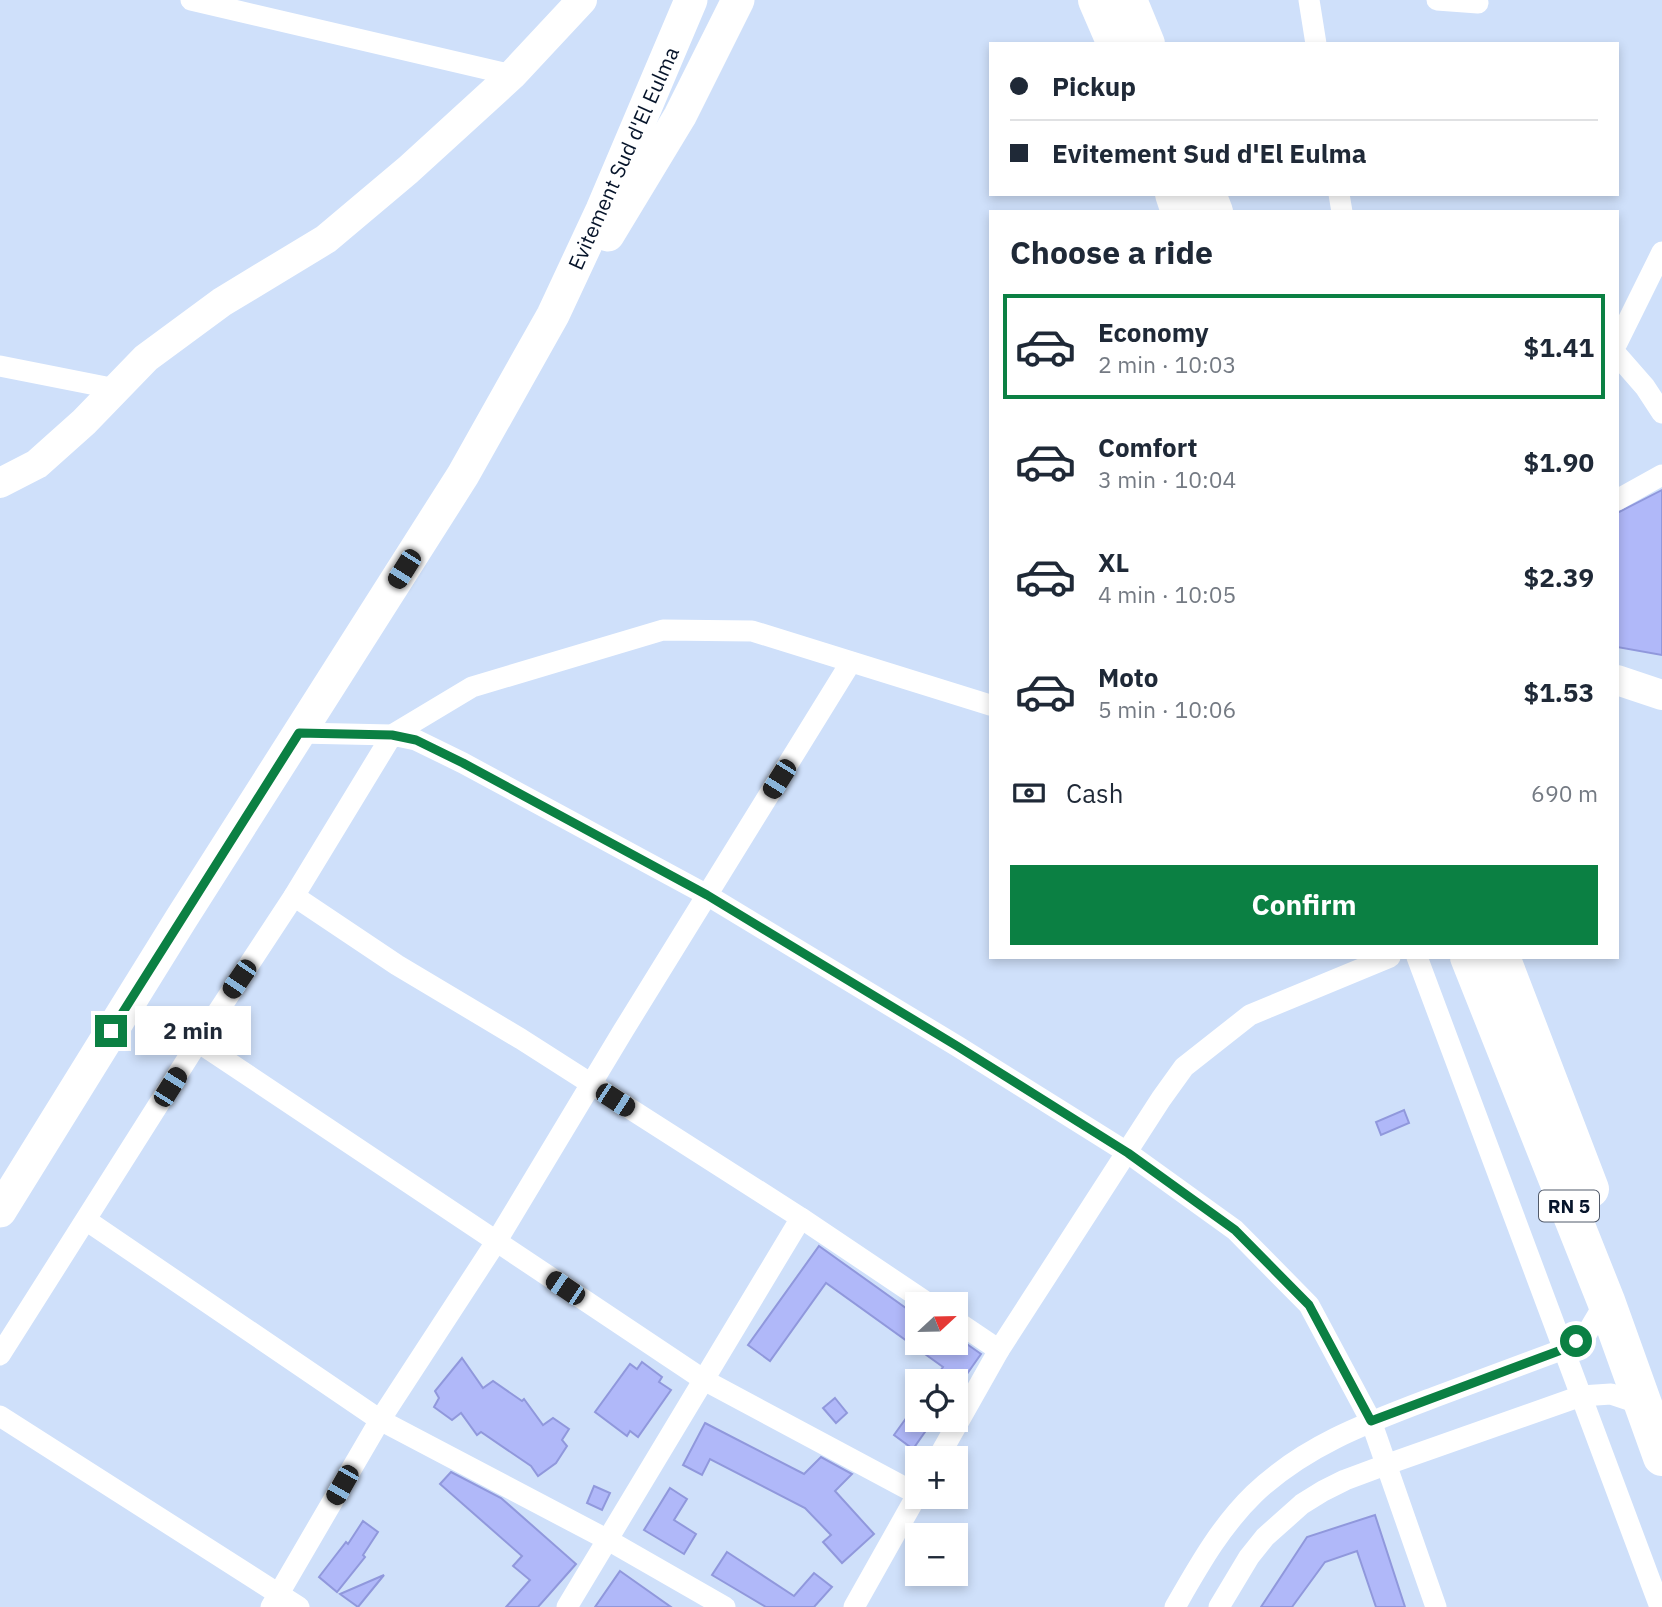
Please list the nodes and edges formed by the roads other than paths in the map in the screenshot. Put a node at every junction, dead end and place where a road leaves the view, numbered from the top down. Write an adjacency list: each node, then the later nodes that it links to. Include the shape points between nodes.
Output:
1 (191, 0): 13 (street)
2 (582, 0): 13 (street)
3 (691, 0): 15 (main road, Evitement Sud d'El Eulma)
4 (738, 0): 15 (main road, Evitement Sud d'El Eulma, via 674,128 620,218)
5 (1097, 0): 10 (highway)
6 (1128, 0): 11 (highway)
7 (1309, 0): 12 (street)
8 (1437, 0): 9 (street)
9 (1478, 3)
10 (1115, 42)
11 (1145, 42)
12 (1316, 42)
13 (512, 75): 20 (street, via 326,239 222,302 146,358)
14 (1662, 252): 16 (street)
15 (553, 315): 29 (main road, Evitement Sud d'El Eulma, via 463,475)
16 (1619, 340)
17 (1619, 356): 19 (street)
18 (0, 366): 20 (street)
19 (1654, 382): 21 (street)
20 (116, 389): 23 (street, via 37,464)
21 (1662, 413)
22 (1662, 475): 24 (street)
23 (0, 484)
24 (1619, 499)
25 (851, 662): 28 (street); 30 (street, via 752,631 663,630 472,687); 32 (street)
26 (1619, 681): 27 (street)
27 (1662, 695)
28 (989, 705)
29 (299, 733): 30 (street); 40 (main road, Evitement Sud d'El Eulma)
30 (392, 735): 31 (street); 32 (street, via 416,740 463,763)
31 (294, 895): 37 (street); 38 (street, via 397,965)
32 (707, 895): 38 (street); 39 (street)
33 (1386, 959): 39 (street, via 1250,1015 1184,1068)
34 (1418, 959): 47 (street)
35 (1470, 959): 45 (highway, RN 5)
36 (1502, 959): 51 (highway, RN 5, via 1629,1291)
37 (198, 1042): 42 (street); 43 (street)
38 (592, 1085): 41 (street); 43 (street)
39 (1128, 1153): 48 (street); 55 (street, via 1235,1230 1309,1305)
40 (0, 1211)
41 (801, 1218): 44 (street); 50 (street)
42 (86, 1220): 49 (street); 54 (street)
43 (496, 1242): 50 (street); 54 (street)
44 (911, 1292)
45 (1606, 1301): 47 (street, via 1587,1333); 51 (highway, RN 5)
46 (968, 1329): 48 (street)
47 (1564, 1349): 52 (street); 55 (street)
48 (999, 1350): 56 (street)
49 (0, 1355)
50 (704, 1380): 59 (street); 61 (street)
51 (1653, 1395): 52 (street); 57 (highway, RN 5)
52 (1581, 1396): 58 (street); 70 (street)
53 (0, 1416): 62 (street)
54 (380, 1420): 61 (street); 62 (street)
55 (1371, 1421): 58 (street); 67 (street, via 1299,1457 1253,1495 1214,1541)
56 (945, 1446)
57 (1662, 1457)
58 (1388, 1464): 68 (street, via 1323,1491 1283,1520 1249,1557); 69 (street)
59 (905, 1489)
60 (909, 1509): 66 (street)
61 (608, 1540): 64 (street); 65 (street)
62 (275, 1601): 63 (street)
63 (299, 1607)
64 (567, 1607)
65 (725, 1607)
66 (854, 1607)
67 (1175, 1607)
68 (1219, 1607)
69 (1436, 1607)
70 (1660, 1607)

